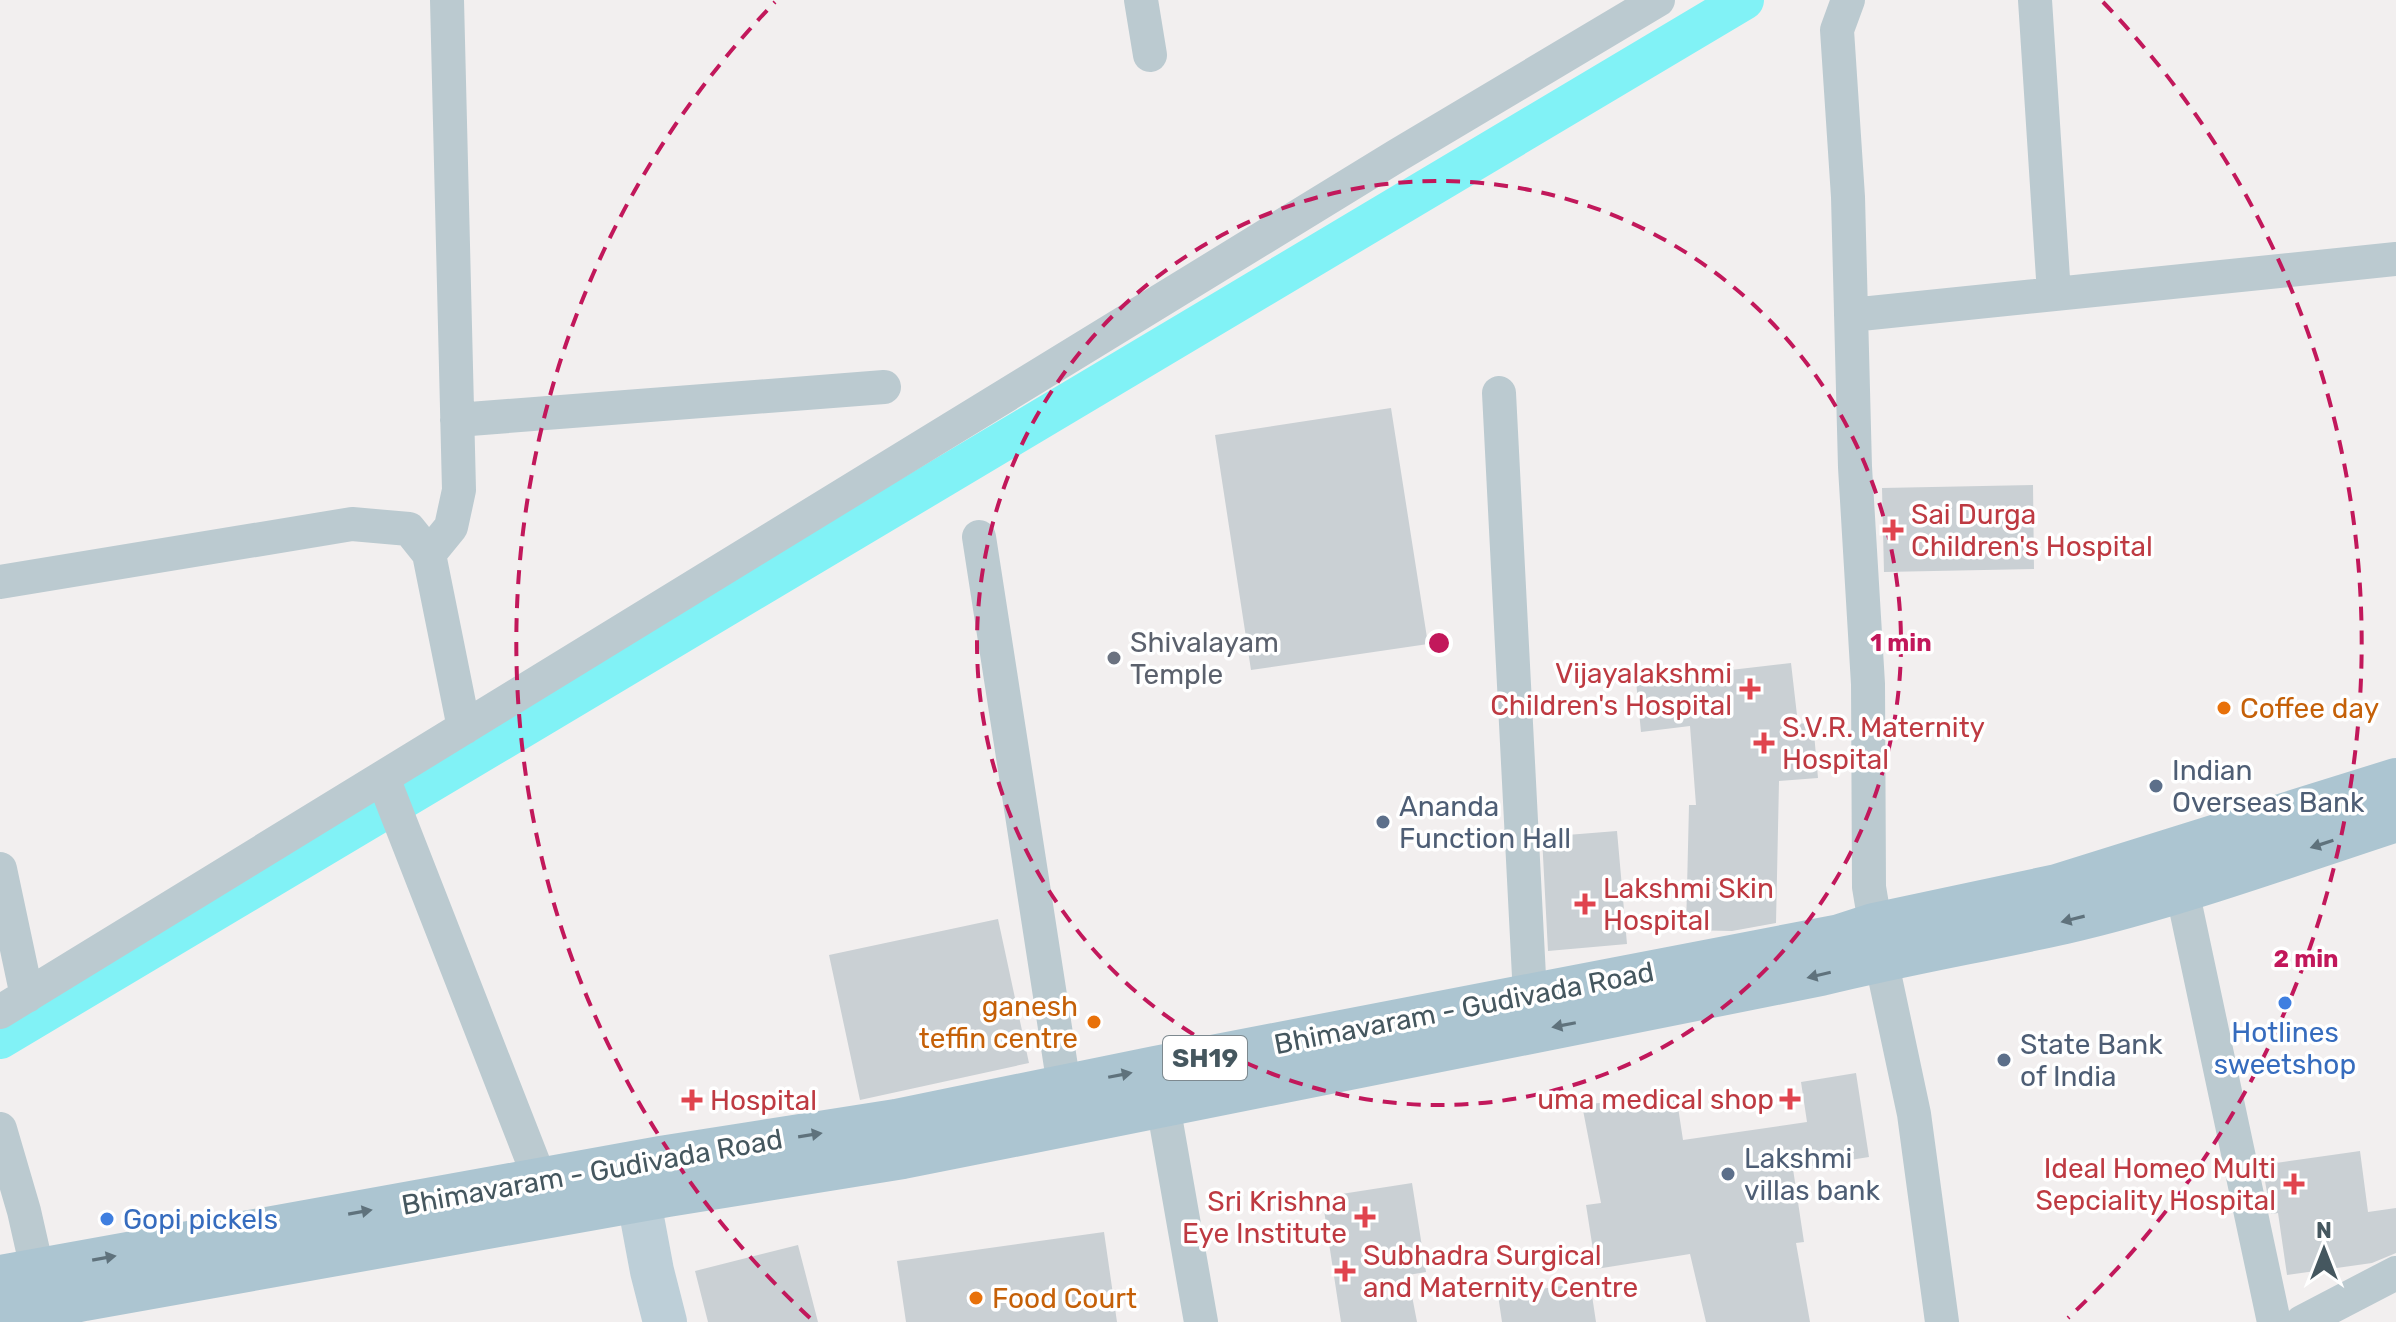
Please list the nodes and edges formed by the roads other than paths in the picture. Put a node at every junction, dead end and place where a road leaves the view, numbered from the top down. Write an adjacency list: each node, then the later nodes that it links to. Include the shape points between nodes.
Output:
1 (447, 0): 12 (street)
2 (1141, 0): 6 (street)
3 (1658, 0): 16 (street)
4 (1848, 0): 9 (street, via 1837,30)
5 (2035, 0): 8 (street)
6 (1150, 55)
7 (2396, 259): 8 (street)
8 (2054, 294): 9 (street)
9 (1851, 315): 22 (street, via 1868,684 1869,887)
10 (884, 387): 12 (street)
11 (1499, 393): 23 (street)
12 (457, 420): 14 (street, via 456,506 451,527)
13 (979, 537): 25 (street)
14 (429, 554): 15 (street, via 409,529 352,524); 16 (street)
15 (0, 582)
16 (464, 728): 17 (street)
17 (384, 779): 24 (street); 29 (street)
18 (2396, 780): 21 (main road, Bhimavaram - Gudivada Road / SH19)
19 (2396, 820): 21 (main road, Bhimavaram - Gudivada Road / SH19, one-way to 21)
20 (0, 869): 24 (street)
21 (2176, 870): 22 (main road, Bhimavaram - Gudivada Road / SH19, via 2066,921); 35 (street)
22 (1878, 942): 23 (main road, Bhimavaram - Gudivada Road / SH19, via 1840,936); 26 (main road, Bhimavaram - Gudivada Road / SH19, one-way to 26, via 1806,978); 34 (street, via 1914,1114)
23 (1530, 996): 25 (main road, Bhimavaram - Gudivada Road / SH19, one-way to 23)
24 (14, 1004)
25 (1064, 1086): 28 (main road, Bhimavaram - Gudivada Road / SH19, one-way to 25)
26 (1163, 1105): 28 (main road, Bhimavaram - Gudivada Road / SH19, via 903,1157); 33 (street)
27 (0, 1129): 31 (street)
28 (636, 1182): 29 (main road, Bhimavaram - Gudivada Road / SH19); 32 (main road)
29 (547, 1197): 31 (main road, Bhimavaram - Gudivada Road / SH19)
30 (2396, 1273): 36 (street)
31 (31, 1300)
32 (665, 1322)
33 (1201, 1322)
34 (1942, 1322)
35 (2274, 1322)
36 (2302, 1322)

